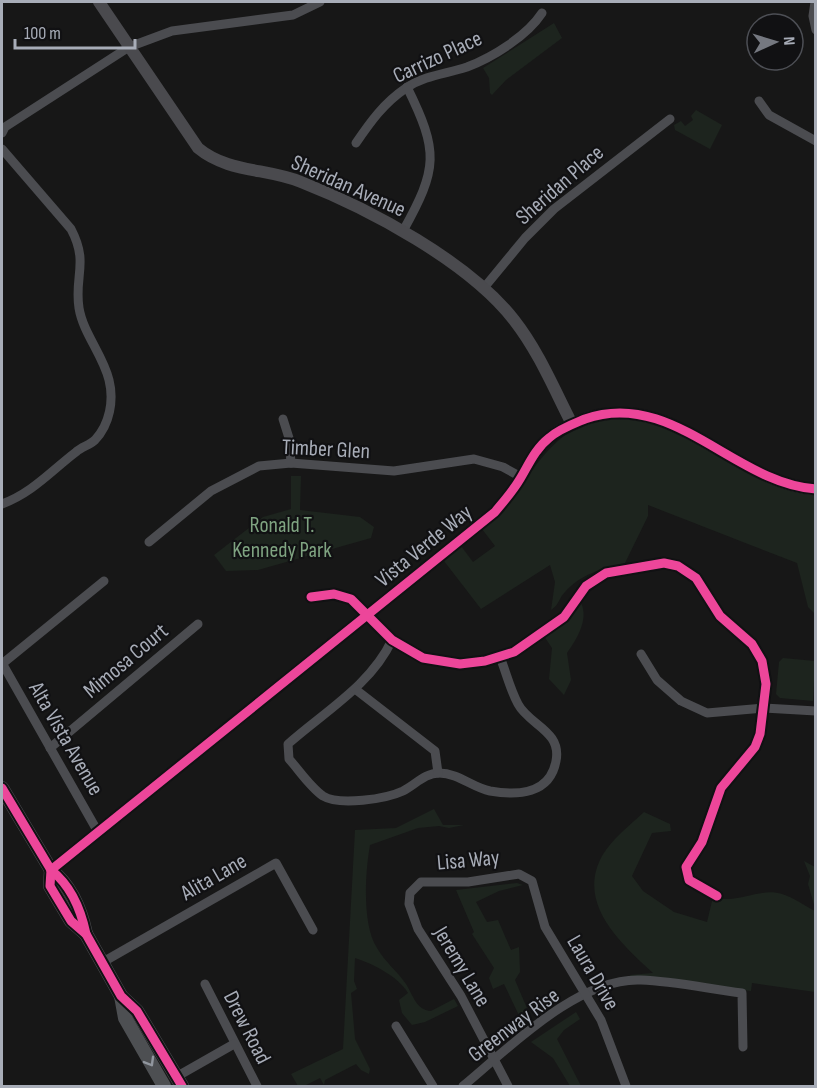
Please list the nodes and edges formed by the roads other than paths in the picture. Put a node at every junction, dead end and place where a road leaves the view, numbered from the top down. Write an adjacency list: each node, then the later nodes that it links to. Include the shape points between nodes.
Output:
1 (99, 2): 6 (street, Sheridan Avenue)
2 (320, 2): 6 (street, via 293,15 172,31)
3 (814, 2): 5 (street)
4 (542, 13): 7 (street, Carrizo Place, via 532,28 480,61 436,73)
5 (816, 30)
6 (129, 47): 10 (street, via 5,127); 14 (street, Sheridan Avenue, via 192,141 213,158 302,182)
7 (407, 87): 12 (street, Carrizo Place, via 376,113); 14 (street, via 426,125 430,166 420,201)
8 (759, 101): 11 (street, via 769,115)
9 (670, 118): 15 (street, Sheridan Place, via 554,209)
10 (2, 133)
11 (816, 141)
12 (356, 143)
13 (2, 149): 21 (street, via 77,240 82,266 79,311 112,395 106,422 95,441 30,489)
14 (403, 231): 15 (street, Sheridan Avenue)
15 (483, 288): 17 (street, Sheridan Avenue, via 527,338)
16 (282, 419): 18 (street, via 289,438)
17 (572, 424): 19 (street, Vista Verde Way, via 550,437 534,453); 20 (street, Vista Verde Way, via 619,412 650,416 778,480)
18 (291, 463): 19 (street, Timber Glen, via 394,471 474,459); 22 (street, Timber Glen, via 259,466 211,490)
19 (521, 477): 25 (street, Vista Verde Way, via 495,512)
20 (816, 489)
21 (2, 504)
22 (149, 542)
23 (104, 581): 30 (street)
24 (311, 597): 25 (street, via 334,594 351,599)
25 (367, 616): 27 (street); 37 (street, Vista Verde Way)
26 (198, 624): 34 (street, Mimosa Court)
27 (392, 640): 29 (street, via 423,658 444,663 485,662); 31 (street)
28 (641, 654): 32 (street, via 657,680 681,701 707,713)
29 (500, 657): 32 (street, via 514,652 564,617 597,577 664,563 678,566 696,578 720,616 752,644 762,661 766,684); 35 (street, via 518,705 543,726 555,743 556,761 548,782 539,789 520,793 490,790 452,774)
30 (2, 663): 34 (street, Alta Vista Avenue)
31 (355, 689): 35 (street, via 435,751); 35 (street, via 288,744 289,759 317,791 342,801 380,798 402,792 431,773)
32 (764, 708): 33 (street); 41 (street, via 755,747 721,788 706,834 686,867 689,880)
33 (816, 711)
34 (50, 748): 37 (street, Alta Vista Avenue)
35 (438, 773)
36 (2, 788): 38 (main road)
37 (98, 832): 38 (street, Vista Verde Way)
38 (51, 870): 43 (main road, via 61,878 82,914 86,934)
39 (529, 878): 40 (street, Lisa Way, via 519,874 468,882 421,882); 45 (street, Laura Drive, via 546,927)
40 (413, 890): 50 (street, Jeremy Lane, via 409,904 418,929 461,996)
41 (717, 896)
42 (313, 930): 43 (street, Alita Lane, via 276,863)
43 (103, 962): 46 (main road)
44 (205, 984): 48 (street, Drew Road)
45 (588, 994): 49 (street, Greenway Rise, via 607,984 641,980 742,993); 50 (street, Greenway Rise, via 541,1021); 57 (street, Laura Drive)
46 (122, 996): 51 (main road, via 137,1011); 52 (main road, one-way to 52, via 124,1018)
47 (396, 1026): 54 (street)
48 (234, 1044): 51 (street); 53 (street, Drew Road)
49 (743, 1047)
50 (495, 1060): 55 (street, Greenway Rise); 56 (street, Jeremy Lane)
51 (179, 1082): 52 (street)
52 (164, 1086)
53 (257, 1086)
54 (434, 1086)
55 (463, 1086)
56 (508, 1086)
57 (626, 1086)

